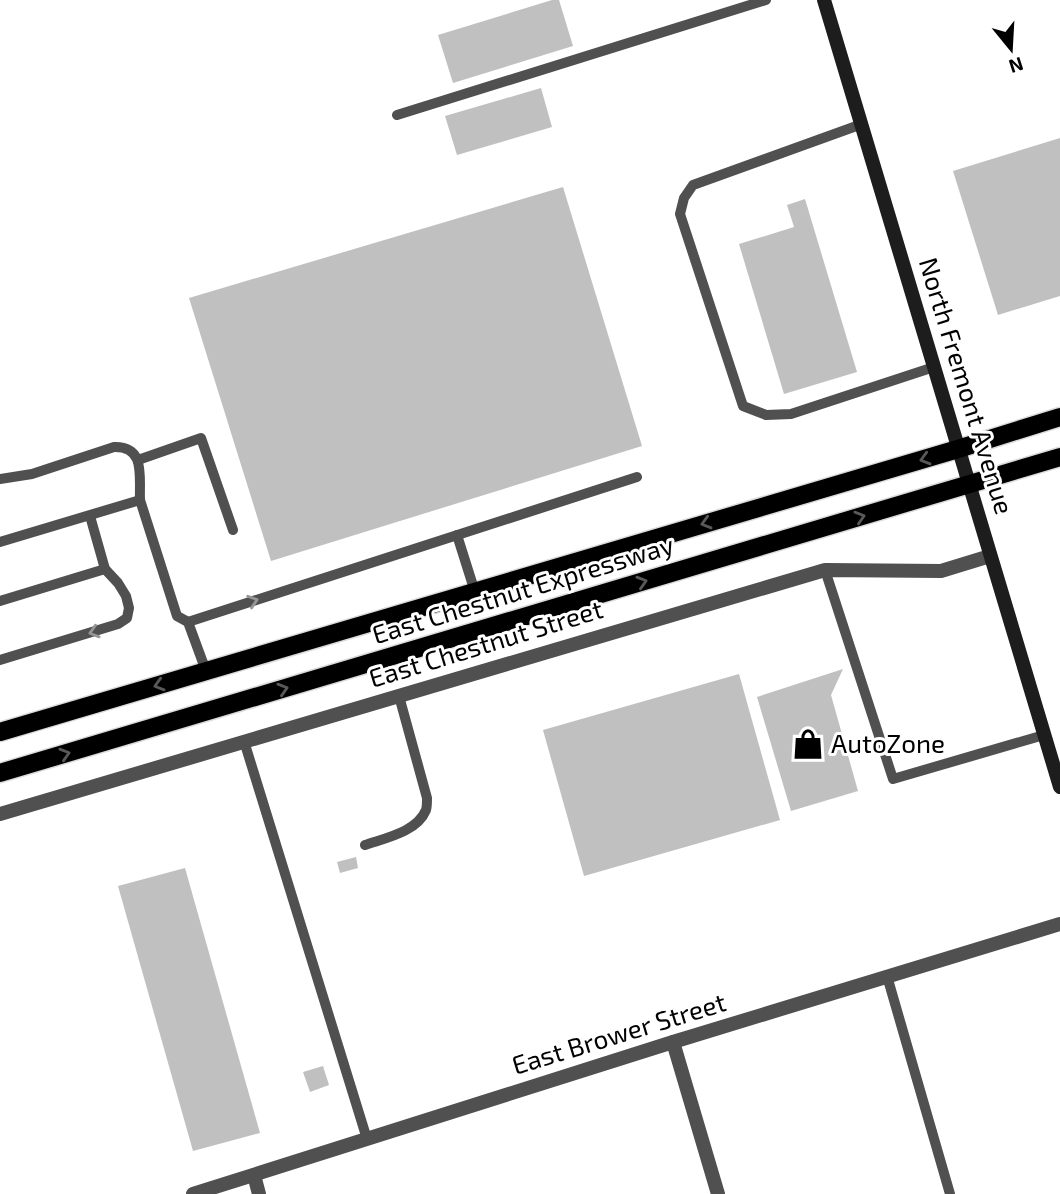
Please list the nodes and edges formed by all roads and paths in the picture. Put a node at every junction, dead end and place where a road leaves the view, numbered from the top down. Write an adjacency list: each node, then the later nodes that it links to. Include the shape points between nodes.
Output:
1 (766, 0): 3 (lane)
2 (824, 0): 4 (street, North Fremont Avenue)
3 (397, 115)
4 (862, 124): 5 (street, North Fremont Avenue); 5 (lane, via 693,185 680,214 743,407 765,415 791,414)
5 (934, 367): 7 (street, North Fremont Avenue)
6 (1060, 417): 7 (main road, East Chestnut Expressway)
7 (958, 449): 12 (street, North Fremont Avenue); 21 (main road, East Chestnut Expressway, one-way to 21)
8 (1060, 457): 12 (main road, East Chestnut Expressway)
9 (138, 460): 11 (lane, via 132,450 114,447 32,474); 13 (lane); 15 (lane, via 201,438)
10 (637, 477): 16 (lane)
11 (0, 479)
12 (969, 485): 18 (street, North Fremont Avenue); 30 (main road, East Chestnut Expressway, one-way to 12)
13 (140, 500): 14 (lane); 23 (lane, via 177,617)
14 (90, 516): 17 (lane); 19 (lane)
15 (233, 530)
16 (457, 535): 21 (lane); 23 (lane, one-way to 16)
17 (0, 542)
18 (990, 556): 20 (street, East Chestnut Street, via 941,571); 28 (street, North Fremont Avenue)
19 (105, 569): 22 (lane); 24 (lane, one-way to 24, via 126,596 127,618)
20 (825, 569): 26 (street, East Chestnut Street); 28 (lane, via 893,779)
21 (475, 592): 25 (main road, East Chestnut Expressway)
22 (0, 601)
23 (188, 622): 25 (lane)
24 (0, 660)
25 (206, 671): 27 (main road, East Chestnut Expressway, one-way to 27)
26 (399, 696): 29 (street, East Chestnut Street); 33 (lane, via 427,798 425,810 408,829)
27 (0, 732)
28 (1044, 735): 31 (street, North Fremont Avenue)
29 (244, 741): 32 (street, East Chestnut Street); 37 (lane)
30 (0, 774)
31 (1060, 787)
32 (0, 814)
33 (365, 845)
34 (1060, 924): 35 (street, East Brower Street)
35 (887, 976): 36 (street, East Brower Street); 42 (lane)
36 (673, 1042): 37 (street, East Brower Street); 41 (street)
37 (367, 1139): 38 (street, East Brower Street)
38 (254, 1175): 39 (street, East Brower Street); 40 (street)
39 (193, 1194)
40 (259, 1194)
41 (718, 1194)
42 (950, 1194)

